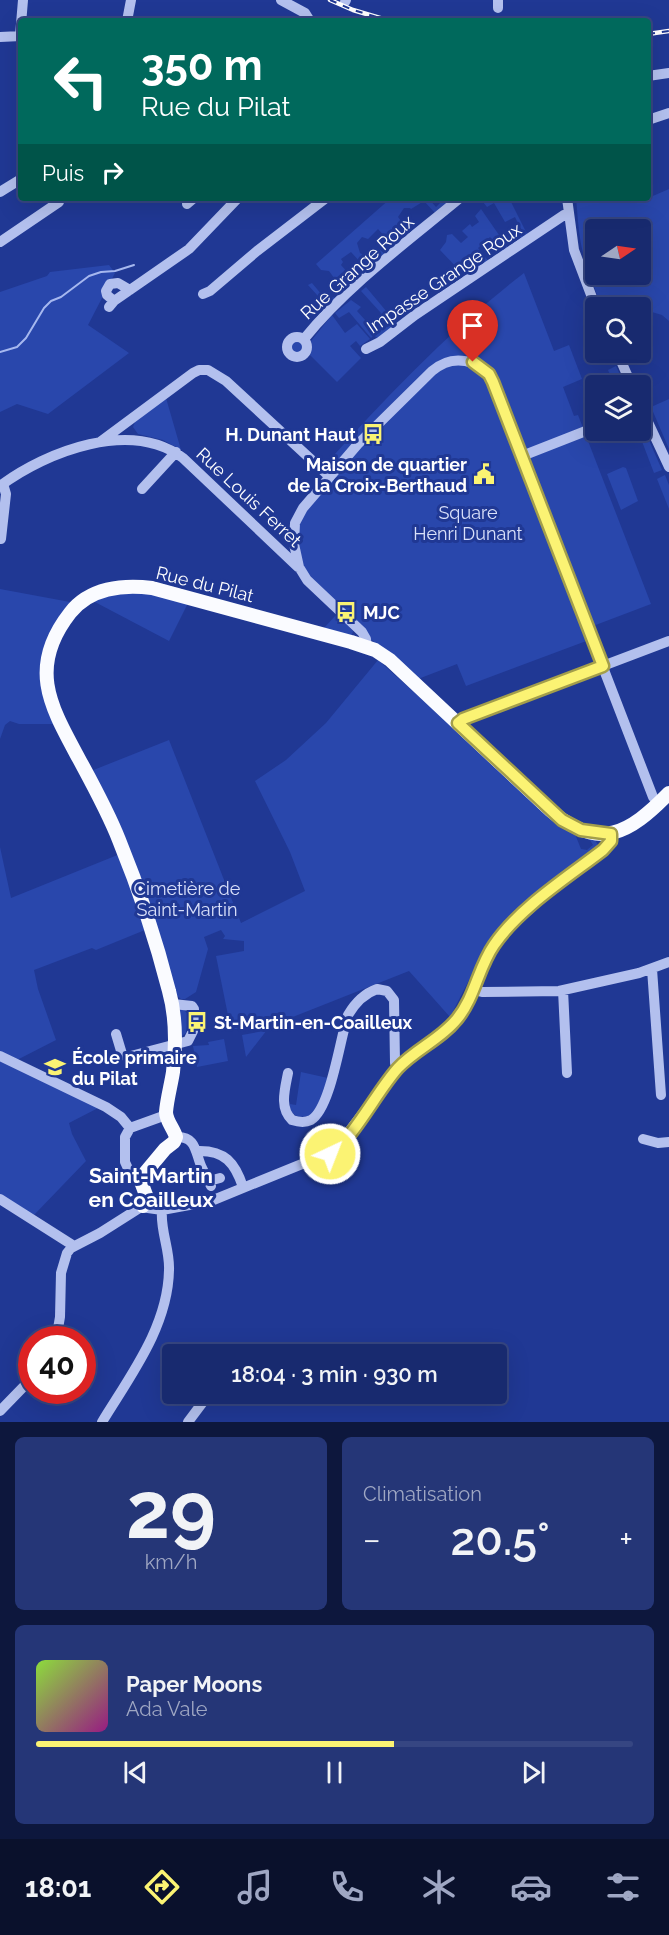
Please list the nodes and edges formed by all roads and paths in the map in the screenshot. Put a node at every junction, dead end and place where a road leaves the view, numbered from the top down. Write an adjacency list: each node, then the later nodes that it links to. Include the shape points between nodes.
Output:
1 (23, 0): 4 (street)
2 (131, 0): 5 (street)
3 (280, 0): 6 (street)
4 (22, 18)
5 (128, 18)
6 (308, 18)
7 (18, 36): 8 (street)
8 (0, 37)
9 (669, 73): 10 (street)
10 (651, 76)
11 (669, 113): 12 (street)
12 (651, 119)
13 (18, 181): 14 (street)
14 (0, 192)
15 (57, 201): 21 (street)
16 (235, 201): 22 (street, via 189,249)
17 (322, 201): 23 (street)
18 (456, 201): 25 (street, Rue Grange Roux, via 359,282)
19 (568, 201): 20 (street)
20 (570, 214): 24 (street, via 578,262); 26 (street, Impasse Grange Roux)
21 (0, 242)
22 (130, 290): 22 (street, via 118,283 110,284 106,291 112,304)
23 (202, 294)
24 (592, 297)
25 (304, 339)
26 (366, 349)
27 (131, 420): 30 (street); 31 (street); 35 (street, via 193,373 208,370 237,390)
28 (651, 429): 34 (street)
29 (585, 432): 33 (street)
30 (134, 440): 31 (street, Rue Louis Ferret); 32 (street, Rue Louis Ferret)
31 (100, 442): 36 (street, Rue Louis Ferret, via 51,456)
32 (176, 452): 37 (street, Rue Louis Ferret); 40 (street, Rue Louis Ferret)
33 (522, 456): 35 (street, via 489,374 473,362 455,360 432,371); 44 (street)
34 (669, 468)
35 (329, 476): 38 (street, via 303,508)
36 (1, 485): 39 (street, Rue Louis Ferret, via 6,494)
37 (142, 489)
38 (294, 534): 40 (street); 41 (street)
39 (1, 539)
40 (272, 542): 41 (street, Rue Louis Ferret)
41 (299, 567): 43 (street, Rue Louis Ferret, via 307,580 362,632)
42 (669, 641): 44 (street)
43 (367, 647): 45 (main road, Rue du Pilat, via 390,660); 52 (main road, Rue du Pilat, via 141,586 112,588 88,597 59,629 49,656 50,701 119,840)
44 (603, 666): 45 (street); 46 (street, via 653,797)
45 (458, 723): 47 (main road, Rue du Pilat, via 562,820 581,830)
46 (666, 797): 47 (main road, via 632,826)
47 (611, 834): 50 (street, via 611,841 603,850 548,892 504,933 484,962)
48 (669, 962): 49 (street)
49 (652, 969): 51 (street); 59 (street)
50 (474, 990): 51 (street); 56 (street, via 451,1026)
51 (563, 990): 58 (street)
52 (173, 1004): 54 (main road, Rue du Pilat); 54 (street, via 190,1005 194,1013 191,1037)
53 (116, 1034): 54 (street, via 122,1054 127,1057)
54 (174, 1044): 60 (main road, Rue du Pilat)
55 (0, 1056): 61 (street, via 106,1107)
56 (398, 1068): 57 (street, via 394,1000 387,991 377,989 358,1000 348,1014 328,1095 311,1120 292,1120 284,1111); 68 (street, via 334,1151)
57 (288, 1073)
58 (567, 1073)
59 (661, 1095)
60 (166, 1115): 61 (street); 62 (main road)
61 (130, 1128): 67 (street, via 125,1137 124,1158 131,1175)
62 (176, 1137): 65 (street, via 189,1140); 67 (main road, via 145,1171)
63 (643, 1139): 64 (street)
64 (669, 1142)
65 (197, 1150): 66 (street, via 210,1184); 68 (street, via 229,1160)
66 (220, 1178)
67 (140, 1183): 70 (main road, via 146,1195)
68 (243, 1187): 71 (street, via 211,1201)
69 (0, 1199): 72 (street)
70 (143, 1206): 71 (street); 72 (street)
71 (162, 1210): 77 (street, via 170,1265 161,1312 138,1365)
72 (74, 1246): 73 (street, via 62,1266)
73 (58, 1326)
74 (18, 1392): 76 (street)
75 (202, 1404): 78 (street)
76 (0, 1411)
77 (102, 1422)
78 (188, 1422)

